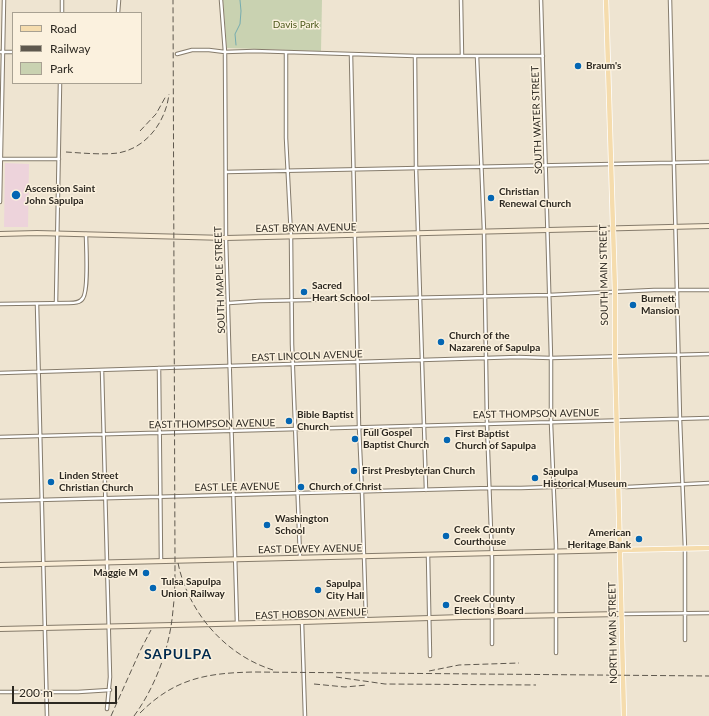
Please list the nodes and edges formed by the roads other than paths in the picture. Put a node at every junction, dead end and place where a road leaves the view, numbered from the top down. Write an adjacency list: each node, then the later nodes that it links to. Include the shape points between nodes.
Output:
1 (4, 0): 11 (street)
2 (62, 0): 9 (street)
3 (119, 0): 10 (street)
4 (221, 0): 12 (street, SOUTH MAPLE STREET)
5 (461, 0): 17 (street)
6 (541, 0): 19 (street, SOUTH WATER STREET)
7 (606, 0): 25 (main road, SOUTH MAIN STREET)
8 (670, 0): 24 (street)
9 (62, 12)
10 (118, 12)
11 (2, 52): 21 (street)
12 (225, 52): 13 (street); 14 (street, via 192,50); 31 (street, SOUTH MAPLE STREET)
13 (286, 52): 15 (street); 30 (street)
14 (177, 54)
15 (350, 55): 16 (street); 29 (street)
16 (415, 56): 17 (street); 28 (street)
17 (462, 56): 18 (street)
18 (477, 56): 19 (street); 27 (street)
19 (543, 56): 26 (street, SOUTH WATER STREET)
20 (60, 84): 22 (street)
21 (0, 159): 22 (street); 32 (street)
22 (59, 159): 38 (street)
23 (709, 162): 24 (street)
24 (674, 163): 25 (street); 34 (street)
25 (611, 164): 26 (street); 35 (main road, SOUTH MAIN STREET)
26 (546, 165): 27 (street); 36 (street, SOUTH WATER STREET)
27 (481, 166): 28 (street); 37 (street)
28 (416, 168): 29 (street); 39 (street)
29 (353, 169): 30 (street); 42 (street)
30 (288, 171): 31 (street); 43 (street)
31 (226, 172): 44 (street, SOUTH MAPLE STREET)
32 (0, 202)
33 (709, 226): 34 (street, EAST BRYAN AVENUE)
34 (676, 227): 35 (street, EAST BRYAN AVENUE); 45 (street)
35 (613, 228): 36 (street, EAST BRYAN AVENUE); 47 (main road, SOUTH MAIN STREET)
36 (548, 230): 37 (street, EAST BRYAN AVENUE); 49 (street, SOUTH WATER STREET)
37 (484, 231): 39 (street, EAST BRYAN AVENUE); 48 (street)
38 (57, 233): 40 (street, EAST BRYAN AVENUE); 41 (street, EAST BRYAN AVENUE); 53 (street)
39 (419, 233): 42 (street, EAST BRYAN AVENUE); 50 (street)
40 (0, 234)
41 (86, 234): 44 (street, EAST BRYAN AVENUE); 53 (street, via 86,289 83,298 76,303)
42 (355, 235): 43 (street, EAST BRYAN AVENUE); 51 (street)
43 (291, 236): 44 (street, EAST BRYAN AVENUE); 52 (street)
44 (226, 238): 54 (street, SOUTH MAPLE STREET)
45 (678, 290): 46 (street); 47 (street); 58 (street)
46 (709, 290)
47 (615, 291): 49 (street); 59 (main road, SOUTH MAIN STREET)
48 (485, 295): 49 (street); 50 (street); 60 (street)
49 (549, 295): 61 (street, SOUTH WATER STREET)
50 (421, 297): 51 (street); 62 (street)
51 (356, 299): 52 (street); 63 (street)
52 (291, 300): 54 (street); 64 (street)
53 (56, 303): 56 (street)
54 (229, 303): 65 (street, SOUTH MAPLE STREET)
55 (0, 304): 56 (street)
56 (37, 304): 68 (street)
57 (709, 354): 58 (street, EAST LINCOLN AVENUE)
58 (679, 355): 59 (street, EAST LINCOLN AVENUE); 71 (street)
59 (615, 357): 61 (street, EAST LINCOLN AVENUE); 72 (main road, SOUTH MAIN STREET)
60 (486, 358): 61 (street, EAST LINCOLN AVENUE); 62 (street, EAST LINCOLN AVENUE); 74 (street)
61 (551, 358): 73 (street, SOUTH WATER STREET)
62 (422, 360): 63 (street, EAST LINCOLN AVENUE); 75 (street)
63 (358, 363): 64 (street, EAST LINCOLN AVENUE); 76 (street)
64 (293, 365): 65 (street, EAST LINCOLN AVENUE); 77 (street)
65 (231, 367): 66 (street, EAST LINCOLN AVENUE); 78 (street, SOUTH MAPLE STREET)
66 (159, 368): 67 (street, EAST LINCOLN AVENUE); 79 (street)
67 (102, 370): 68 (street, EAST LINCOLN AVENUE); 80 (street)
68 (38, 372): 69 (street, EAST LINCOLN AVENUE); 81 (street)
69 (0, 373)
70 (709, 418): 71 (street, EAST THOMPSON AVENUE)
71 (680, 419): 72 (street, EAST THOMPSON AVENUE); 84 (street)
72 (616, 420): 73 (street, EAST THOMPSON AVENUE); 85 (main road, SOUTH MAIN STREET)
73 (551, 423): 74 (street, EAST THOMPSON AVENUE); 86 (street, SOUTH WATER STREET)
74 (486, 424): 75 (street, EAST THOMPSON AVENUE); 87 (street)
75 (423, 425): 76 (street, EAST THOMPSON AVENUE); 88 (street)
76 (359, 428): 77 (street, EAST THOMPSON AVENUE); 89 (street)
77 (296, 430): 78 (street, EAST THOMPSON AVENUE); 90 (street)
78 (232, 431): 79 (street, EAST THOMPSON AVENUE); 91 (street, SOUTH MAPLE STREET)
79 (160, 432): 80 (street, EAST THOMPSON AVENUE); 92 (street)
80 (104, 434): 81 (street, EAST THOMPSON AVENUE); 93 (street)
81 (40, 436): 82 (street, EAST THOMPSON AVENUE); 94 (street)
82 (0, 437)
83 (709, 483): 84 (street, EAST LEE AVENUE)
84 (683, 484): 85 (street, EAST LEE AVENUE); 97 (street)
85 (618, 486): 86 (street, EAST LEE AVENUE); 98 (main road, SOUTH MAIN STREET)
86 (554, 487): 87 (street, EAST LEE AVENUE); 99 (street, SOUTH WATER STREET)
87 (490, 488): 88 (street, EAST LEE AVENUE); 100 (street)
88 (426, 490): 89 (street, EAST LEE AVENUE)
89 (362, 492): 90 (street, EAST LEE AVENUE); 102 (street)
90 (297, 494): 91 (street, EAST LEE AVENUE); 103 (street)
91 (234, 496): 92 (street, EAST LEE AVENUE); 104 (street, SOUTH MAPLE STREET)
92 (161, 497): 93 (street, EAST LEE AVENUE); 105 (street)
93 (105, 498): 94 (street, EAST LEE AVENUE); 106 (street)
94 (42, 500): 95 (street, EAST LEE AVENUE); 108 (street)
95 (0, 501)
96 (709, 548): 97 (main road)
97 (685, 549): 98 (main road); 109 (street)
98 (620, 550): 99 (street, EAST DEWEY AVENUE); 111 (main road, NORTH MAIN STREET)
99 (556, 551): 100 (street, EAST DEWEY AVENUE); 112 (street, SOUTH WATER STREET)
100 (492, 553): 101 (street, EAST DEWEY AVENUE); 113 (street)
101 (428, 554): 102 (street, EAST DEWEY AVENUE); 114 (street)
102 (364, 556): 103 (street, EAST DEWEY AVENUE); 115 (street)
103 (300, 557): 104 (street, EAST DEWEY AVENUE)
104 (236, 559): 105 (street, EAST DEWEY AVENUE); 117 (street, SOUTH MAPLE STREET)
105 (161, 561): 106 (street, EAST DEWEY AVENUE)
106 (107, 563): 108 (street, EAST DEWEY AVENUE); 118 (street)
107 (0, 565): 108 (street, EAST DEWEY AVENUE)
108 (43, 565): 119 (street)
109 (686, 613): 110 (street); 111 (street); 121 (street)
110 (709, 613)
111 (622, 614): 112 (street, EAST HOBSON AVENUE); 131 (main road, NORTH MAIN STREET)
112 (556, 615): 113 (street, EAST HOBSON AVENUE); 123 (street, SOUTH WATER STREET)
113 (492, 617): 114 (street, EAST HOBSON AVENUE); 122 (street)
114 (429, 618): 115 (street, EAST HOBSON AVENUE); 124 (street)
115 (366, 620): 116 (street, EAST HOBSON AVENUE)
116 (302, 622): 117 (street, EAST HOBSON AVENUE); 130 (street)
117 (237, 624): 118 (street, EAST HOBSON AVENUE)
118 (109, 627): 119 (street, EAST HOBSON AVENUE); 125 (street)
119 (45, 628): 120 (street, EAST HOBSON AVENUE); 127 (street)
120 (0, 629)
121 (685, 640)
122 (492, 644)
123 (556, 653)
124 (430, 656)
125 (110, 690): 127 (street); 128 (street)
126 (0, 692): 127 (street)
127 (46, 692): 129 (street)
128 (107, 709)
129 (46, 716)
130 (305, 716)
131 (624, 716)

